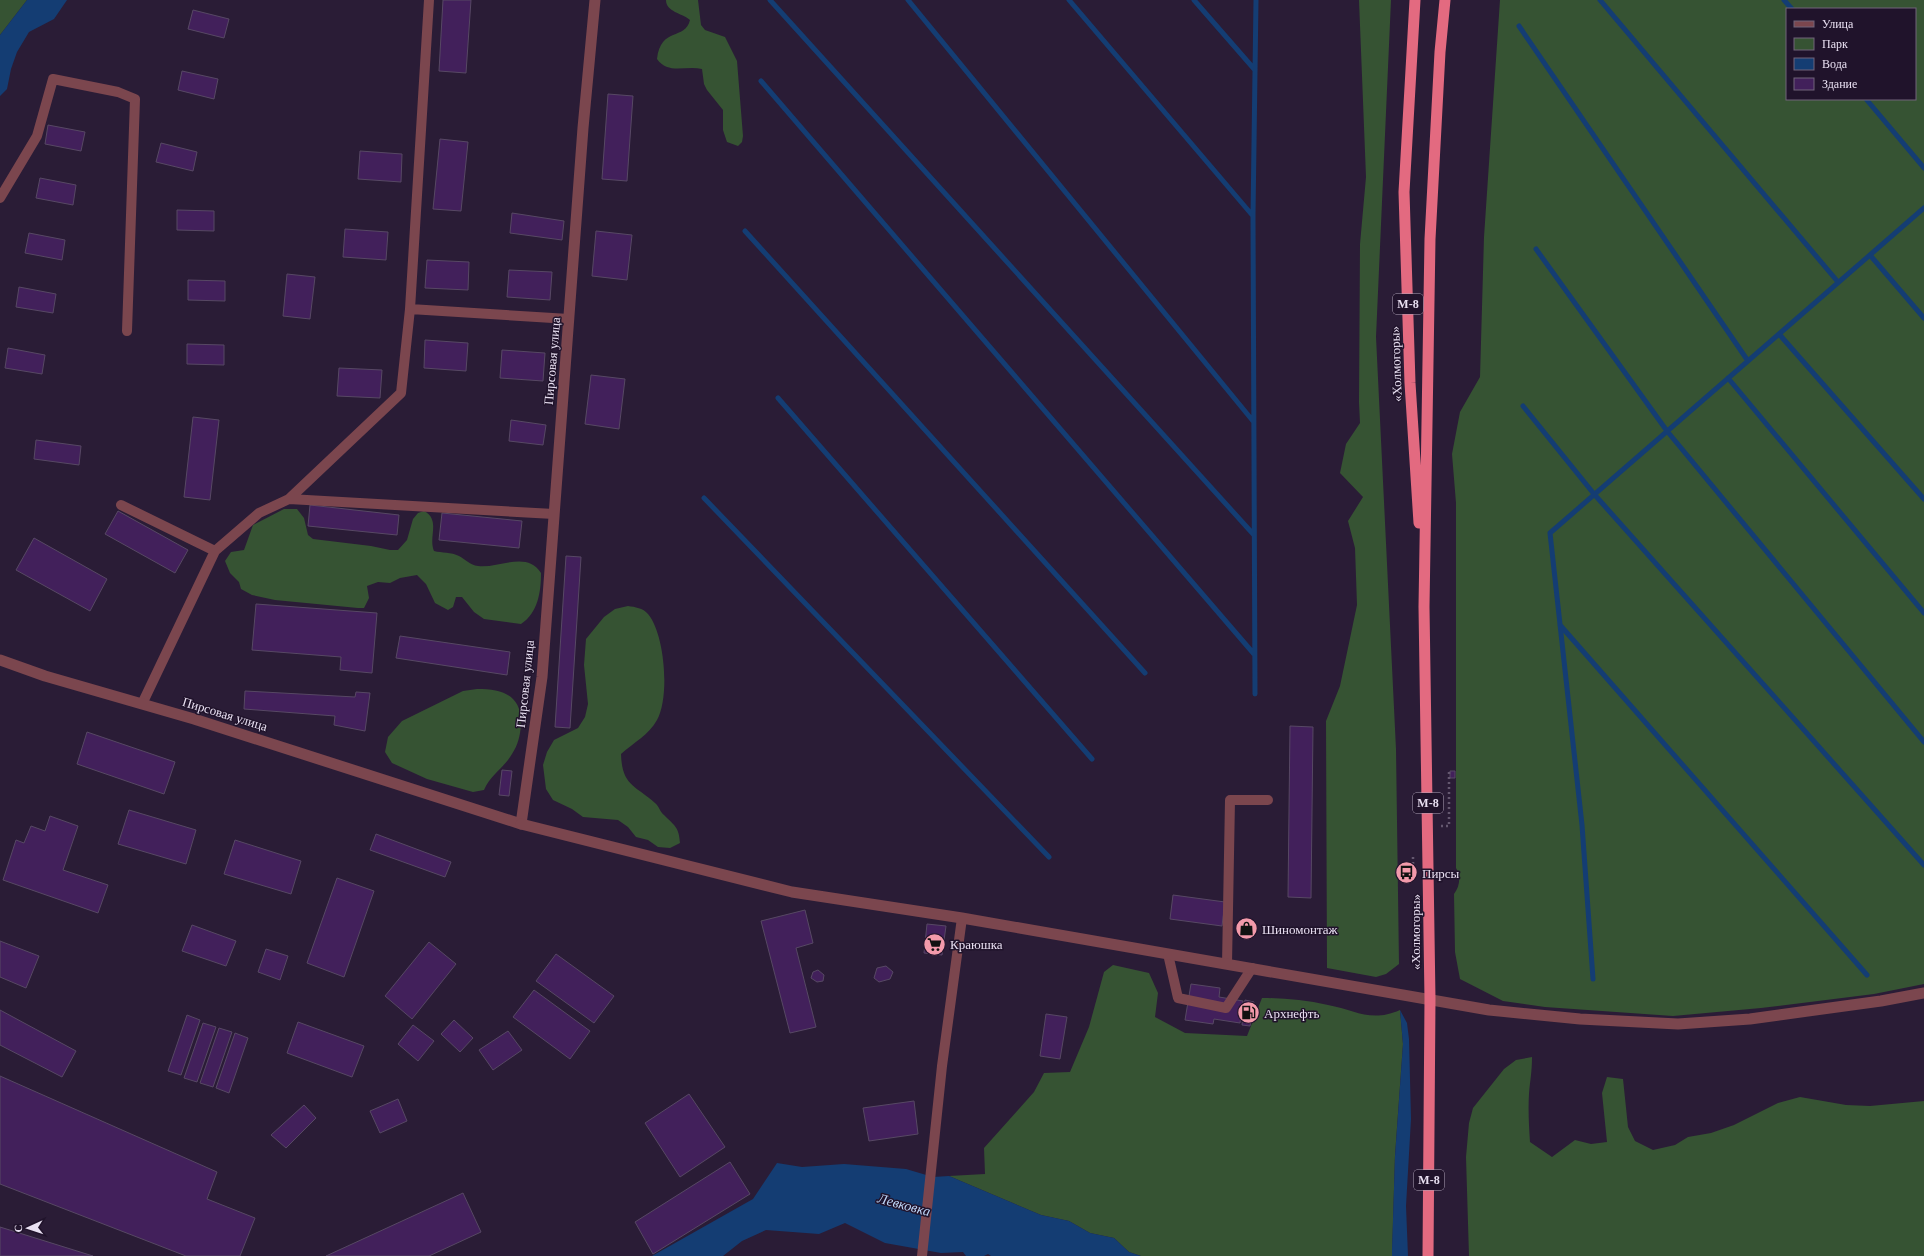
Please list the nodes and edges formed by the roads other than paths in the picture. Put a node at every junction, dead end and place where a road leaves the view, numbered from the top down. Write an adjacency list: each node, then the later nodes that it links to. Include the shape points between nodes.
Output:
1 (429, 0): 6 (lane)
2 (595, 0): 7 (street, Пирсовая улица)
3 (1415, 0): 13 (highway, «Холмогоры» / М-8, via 1404,192 1410,383)
4 (1445, 0): 13 (highway, «Холмогоры» / М-8, via 1430,239)
5 (0, 198): 8 (lane, via 37,136 53,79 118,92 135,99)
6 (410, 309): 7 (lane); 9 (lane, via 401,393)
7 (569, 319): 11 (street, Пирсовая улица)
8 (127, 331)
9 (289, 499): 11 (lane); 12 (lane, via 259,514)
10 (120, 504): 12 (lane)
11 (554, 514): 17 (street, Пирсовая улица, via 542,677)
12 (215, 551): 15 (lane)
13 (1424, 607): 23 (highway, «Холмогоры» / М-8)
14 (0, 660): 15 (street, Пирсовая улица)
15 (142, 704): 17 (street, Пирсовая улица)
16 (1268, 800): 20 (lane, via 1230,800)
17 (522, 824): 18 (street, via 792,892)
18 (962, 918): 19 (street); 24 (lane, via 942,1066)
19 (1168, 954): 20 (street); 21 (lane, via 1178,998 1226,1008)
20 (1227, 964): 21 (street)
21 (1252, 968): 23 (street)
22 (1924, 993): 23 (street, via 1750,1019 1678,1024 1580,1019 1489,1010)
23 (1430, 999): 25 (highway, «Холмогоры» / М-8)
24 (922, 1256)
25 (1428, 1256)

